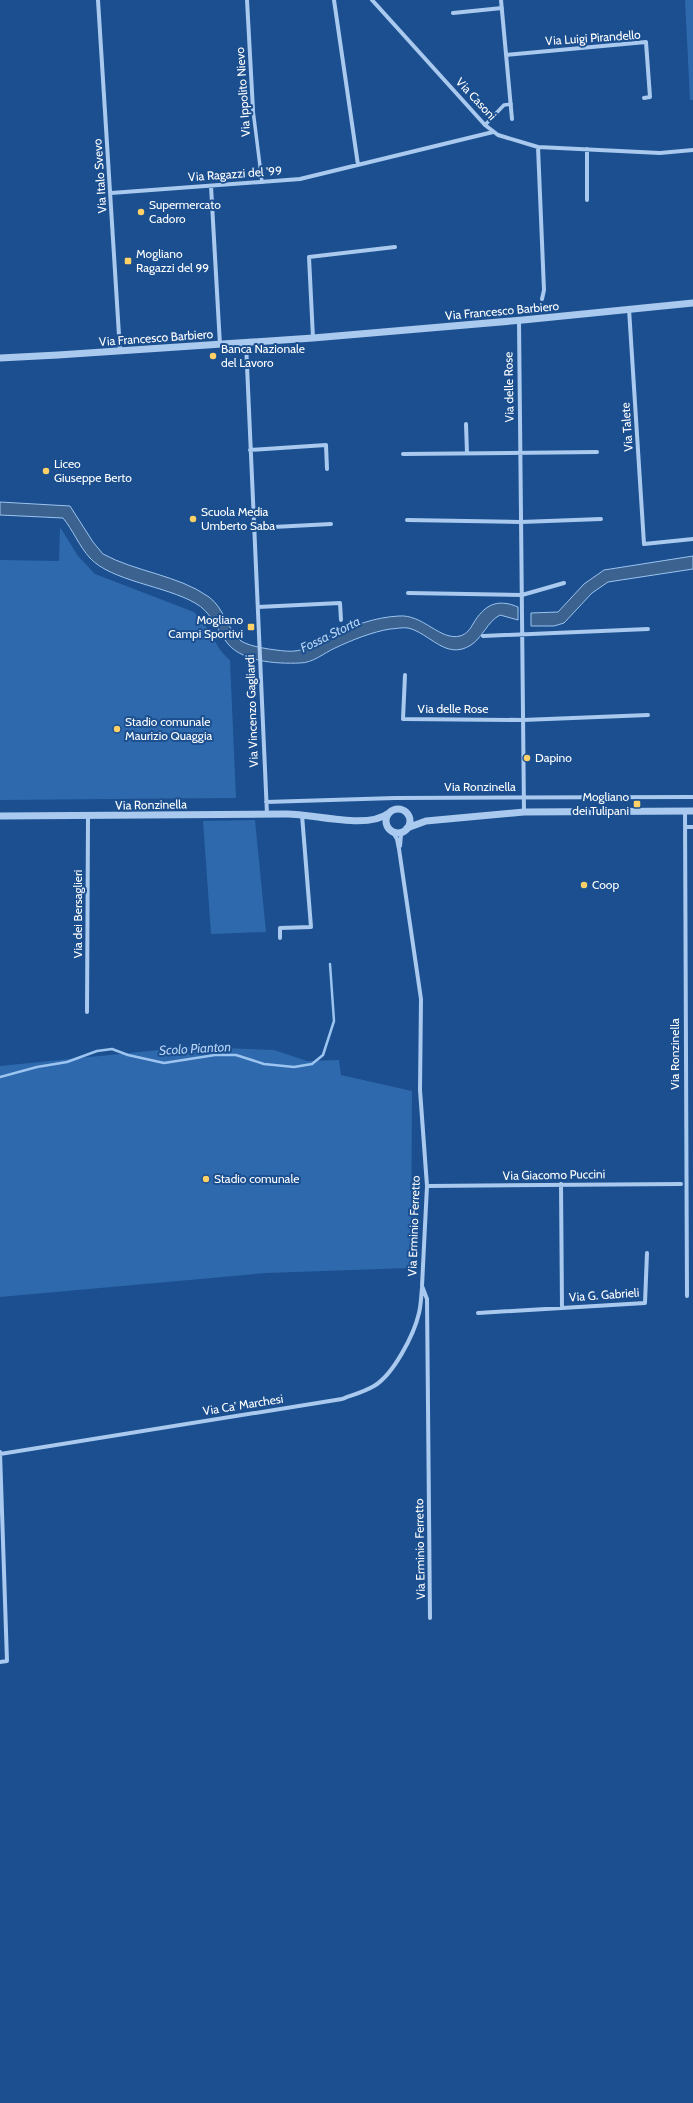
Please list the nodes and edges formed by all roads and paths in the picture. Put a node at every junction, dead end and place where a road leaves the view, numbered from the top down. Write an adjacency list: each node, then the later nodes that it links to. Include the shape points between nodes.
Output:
1 (98, 0): 21 (street, Via Italo Svevo)
2 (247, 0): 11 (street, Via Ippolito Nievo)
3 (334, 0): 18 (street)
4 (372, 0): 13 (street, Via Casoni)
5 (501, 0): 6 (street)
6 (502, 8): 7 (street); 8 (street)
7 (453, 13)
8 (506, 55): 9 (street, Via Luigi Pirandello, via 646,42 650,97); 10 (street)
9 (644, 98)
10 (511, 104): 12 (street); 13 (street, via 504,104)
11 (253, 110): 19 (street, Via Ippolito Nievo)
12 (512, 119)
13 (484, 125): 14 (street, Via Casoni)
14 (493, 132): 15 (street, Via Casoni); 18 (street, Via Ragazzi del '99)
15 (538, 147): 16 (street, Via Casoni); 24 (street, via 544,290)
16 (587, 149): 17 (street, Via Casoni, via 660,153); 22 (street)
17 (693, 150)
18 (358, 165): 19 (street, Via Ragazzi del '99, via 300,179)
19 (262, 182): 20 (street, Via Ragazzi del '99)
20 (211, 186): 21 (street, Via Ragazzi del '99); 30 (street)
21 (111, 193): 31 (street, Via Italo Svevo)
22 (587, 200)
23 (395, 247): 28 (street, via 309,257)
24 (542, 298)
25 (693, 303): 26 (street, Via Francesco Barbiero)
26 (629, 309): 27 (street, Via Francesco Barbiero); 45 (street, Via Talete, via 644,544)
27 (519, 321): 28 (street, Via Francesco Barbiero); 37 (street, Via delle Rose)
28 (313, 338): 29 (street, Via Francesco Barbiero)
29 (246, 343): 30 (street, Via Francesco Barbiero); 34 (street, Via Vincenzo Gagliardi)
30 (220, 345): 31 (street, Via Francesco Barbiero)
31 (120, 351): 32 (street, Via Francesco Barbiero)
32 (0, 358)
33 (466, 424): 36 (street)
34 (250, 450): 39 (street, via 326,445); 44 (street, Via Vincenzo Gagliardi)
35 (597, 452): 37 (street)
36 (467, 453): 37 (street); 38 (street)
37 (520, 453): 42 (street, Via delle Rose)
38 (403, 454)
39 (327, 469)
40 (407, 520): 42 (street)
41 (600, 520): 42 (street)
42 (521, 522): 48 (street, Via delle Rose)
43 (331, 524): 44 (street)
44 (254, 528): 49 (street, Via Vincenzo Gagliardi)
45 (693, 539)
46 (564, 583): 48 (street)
47 (408, 593): 48 (street)
48 (522, 595): 52 (street, Via delle Rose)
49 (258, 606): 50 (street, via 340,603); 59 (street, Via Vincenzo Gagliardi)
50 (341, 620)
51 (648, 629): 52 (street)
52 (522, 635): 53 (street); 56 (street, Via delle Rose)
53 (483, 636)
54 (405, 675): 56 (street, Via delle Rose, via 403,719)
55 (648, 715): 56 (street, Via delle Rose)
56 (523, 720): 58 (street, Via delle Rose)
57 (693, 797): 58 (street, Via Ronzinella)
58 (524, 798): 59 (street, Via Ronzinella); 63 (street, Via delle Rose)
59 (266, 802): 65 (street, Via Vincenzo Gagliardi)
60 (404, 811): 64 (street, Via Ronzinella, via 397,809); 69 (street, Via Ronzinella, via 418,818); 74 (street, via 409,819)
61 (685, 811): 62 (street, Via Ronzinella); 63 (street, Via Ronzinella); 71 (street, Via Ronzinella)
62 (693, 811)
63 (524, 812): 69 (street, Via Ronzinella)
64 (389, 813): 70 (street, Via Ronzinella, via 380,818); 73 (street, via 386,819)
65 (267, 814): 66 (street, Via Ronzinella); 68 (street, Via Ronzinella)
66 (302, 814): 70 (street, Via Ronzinella); 76 (street, via 310,928 280,928)
67 (0, 816): 68 (street, Via Ronzinella)
68 (88, 817): 77 (street, Via dei Bersaglieri)
69 (434, 820): 74 (street, Via Ronzinella, via 415,824)
70 (360, 821): 73 (street, Via Ronzinella, via 378,823)
71 (685, 827): 72 (street); 83 (street, Via Ronzinella)
72 (693, 827)
73 (390, 829): 74 (street, Via Ronzinella, via 398,833); 75 (street, Via Erminio Ferretto, via 398,842)
74 (406, 829): 75 (street, Via Erminio Ferretto, via 400,838)
75 (400, 858): 80 (street, Via Erminio Ferretto, via 421,999 420,1090)
76 (280, 938)
77 (87, 1012)
78 (562, 1184): 79 (street, Via Giacomo Puccini); 80 (street, Via Giacomo Puccini); 84 (street, Via G. Gabrieli)
79 (682, 1184)
80 (427, 1186): 82 (street, Via Erminio Ferretto)
81 (647, 1253): 84 (street, Via G. Gabrieli, via 645,1303)
82 (422, 1286): 86 (street, Via Ca' Marchesi, via 420,1312 393,1367 374,1386 360,1392 342,1399); 89 (street, Via Erminio Ferretto, via 427,1299)
83 (686, 1296)
84 (562, 1308): 85 (street, Via G. Gabrieli)
85 (478, 1313)
86 (0, 1453): 87 (street)
87 (0, 1464): 88 (street)
88 (1, 1528): 90 (street, via 7,1661)
89 (430, 1618)
90 (0, 1662)

